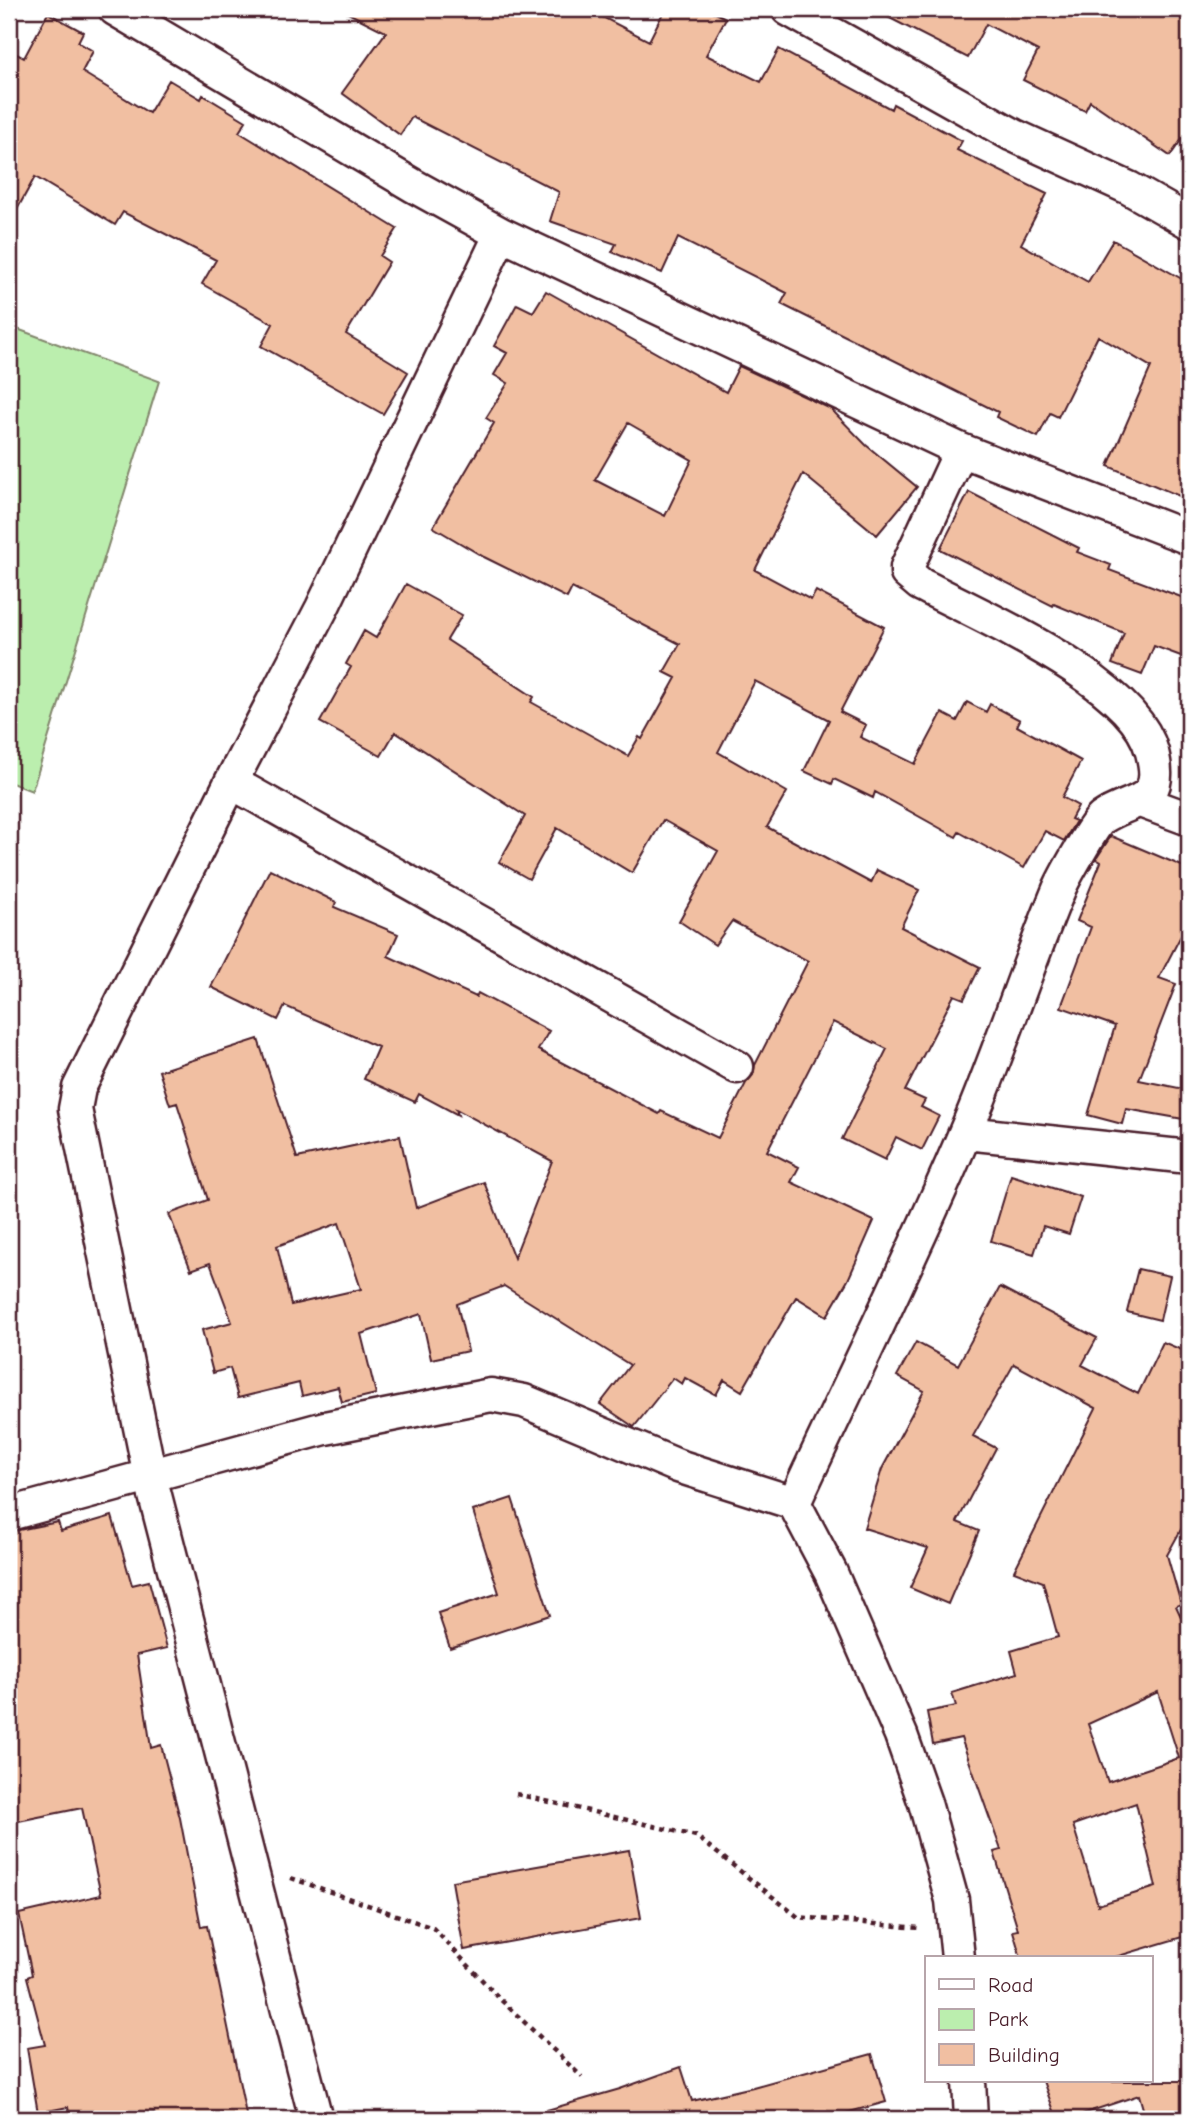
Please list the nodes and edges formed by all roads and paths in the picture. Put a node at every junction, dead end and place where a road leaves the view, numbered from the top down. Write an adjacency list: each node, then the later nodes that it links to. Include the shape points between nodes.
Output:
1 (115, 9): 4 (street)
2 (788, 9): 3 (street, via 1013,135 1129,188)
3 (1189, 222)
4 (501, 234): 5 (street); 7 (street, via 322,608)
5 (961, 450): 6 (street); 8 (street, via 907,573 1098,683 1127,708 1144,730 1153,753 1154,783)
6 (1189, 538)
7 (231, 782): 10 (street); 13 (street, via 79,1088 75,1109)
8 (1143, 802): 9 (street); 11 (street, via 1101,819 1062,884)
9 (1189, 819)
10 (737, 1067)
11 (966, 1133): 12 (street); 14 (street)
12 (1189, 1157)
13 (150, 1476): 14 (street, via 325,1428 491,1395 524,1401 678,1466); 15 (street); 17 (street)
14 (794, 1503): 18 (street, via 831,1573 901,1735 946,1876)
15 (9, 1514)
16 (516, 1794): 18 (path, via 696,1836 798,1917)
17 (250, 1865): 19 (path, via 433,1928); 21 (street)
18 (957, 1945)
19 (582, 2077)
20 (969, 2082): 22 (street)
21 (316, 2119)
22 (971, 2119)

